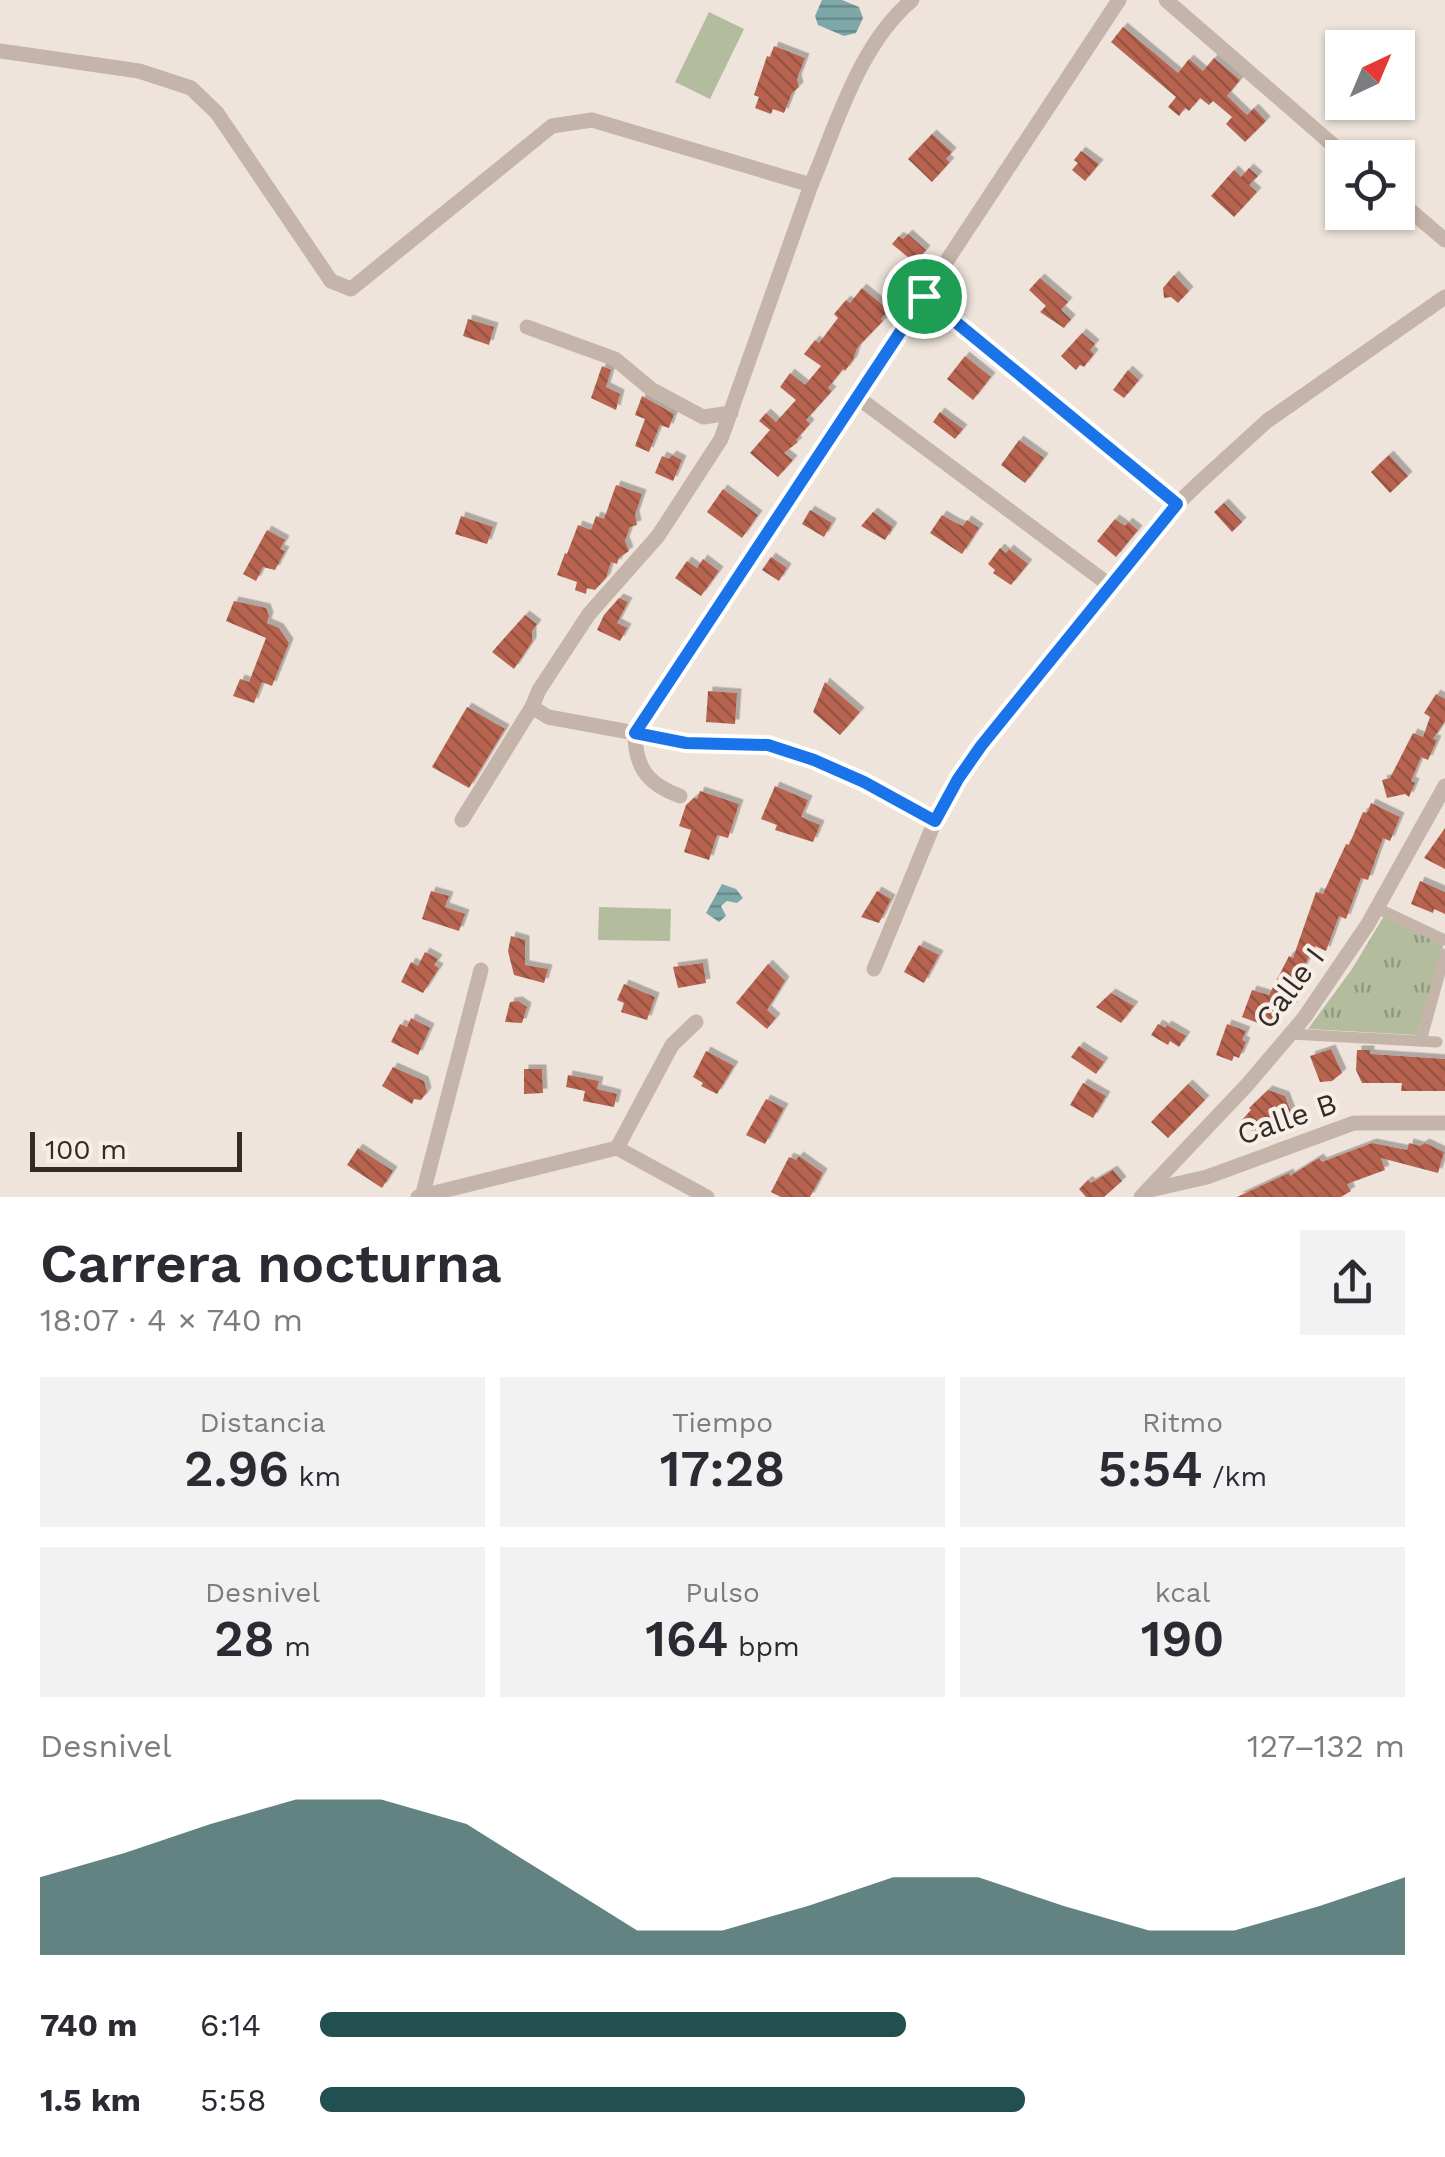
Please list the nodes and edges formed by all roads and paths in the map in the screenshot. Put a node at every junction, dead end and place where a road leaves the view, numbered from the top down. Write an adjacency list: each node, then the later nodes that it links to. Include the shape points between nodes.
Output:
1 (912, 0): 6 (street, via 894,15 862,66)
2 (1119, 0): 9 (street)
3 (1166, 0): 5 (street)
4 (0, 51): 6 (street, via 140,71 191,88 217,113 331,280 351,288 552,126 592,120)
5 (1327, 140)
6 (811, 186): 13 (street)
7 (1415, 214): 8 (street)
8 (1445, 240)
9 (924, 296): 12 (street); 14 (street)
10 (1445, 296): 14 (street, via 1266,421)
11 (527, 328): 13 (street, via 616,359 651,389 703,418)
12 (857, 397): 15 (street); 17 (street)
13 (731, 414): 16 (street, via 682,503 589,614)
14 (1177, 504): 15 (street)
15 (1112, 586): 22 (street, via 981,746)
16 (532, 707): 17 (street, via 548,717); 21 (street)
17 (635, 733): 19 (street, via 645,778); 22 (street, via 686,743 768,745 864,782)
18 (1445, 786): 20 (street, Calle I)
19 (680, 796)
20 (1439, 808): 23 (street, Calle I)
21 (462, 820)
22 (935, 821): 26 (street)
23 (1377, 908): 24 (street); 29 (street, Calle I)
24 (1445, 940)
25 (1445, 954): 30 (street)
26 (874, 969)
27 (481, 970): 35 (street)
28 (696, 1022): 33 (street, via 672,1045)
29 (1290, 1034): 30 (street); 34 (street, Calle I)
30 (1421, 1041): 31 (street)
31 (1437, 1042)
32 (1445, 1123): 34 (street, Calle B, via 1354,1123)
33 (617, 1148): 35 (street); 36 (street)
34 (1146, 1194)
35 (420, 1195)
36 (706, 1197)

